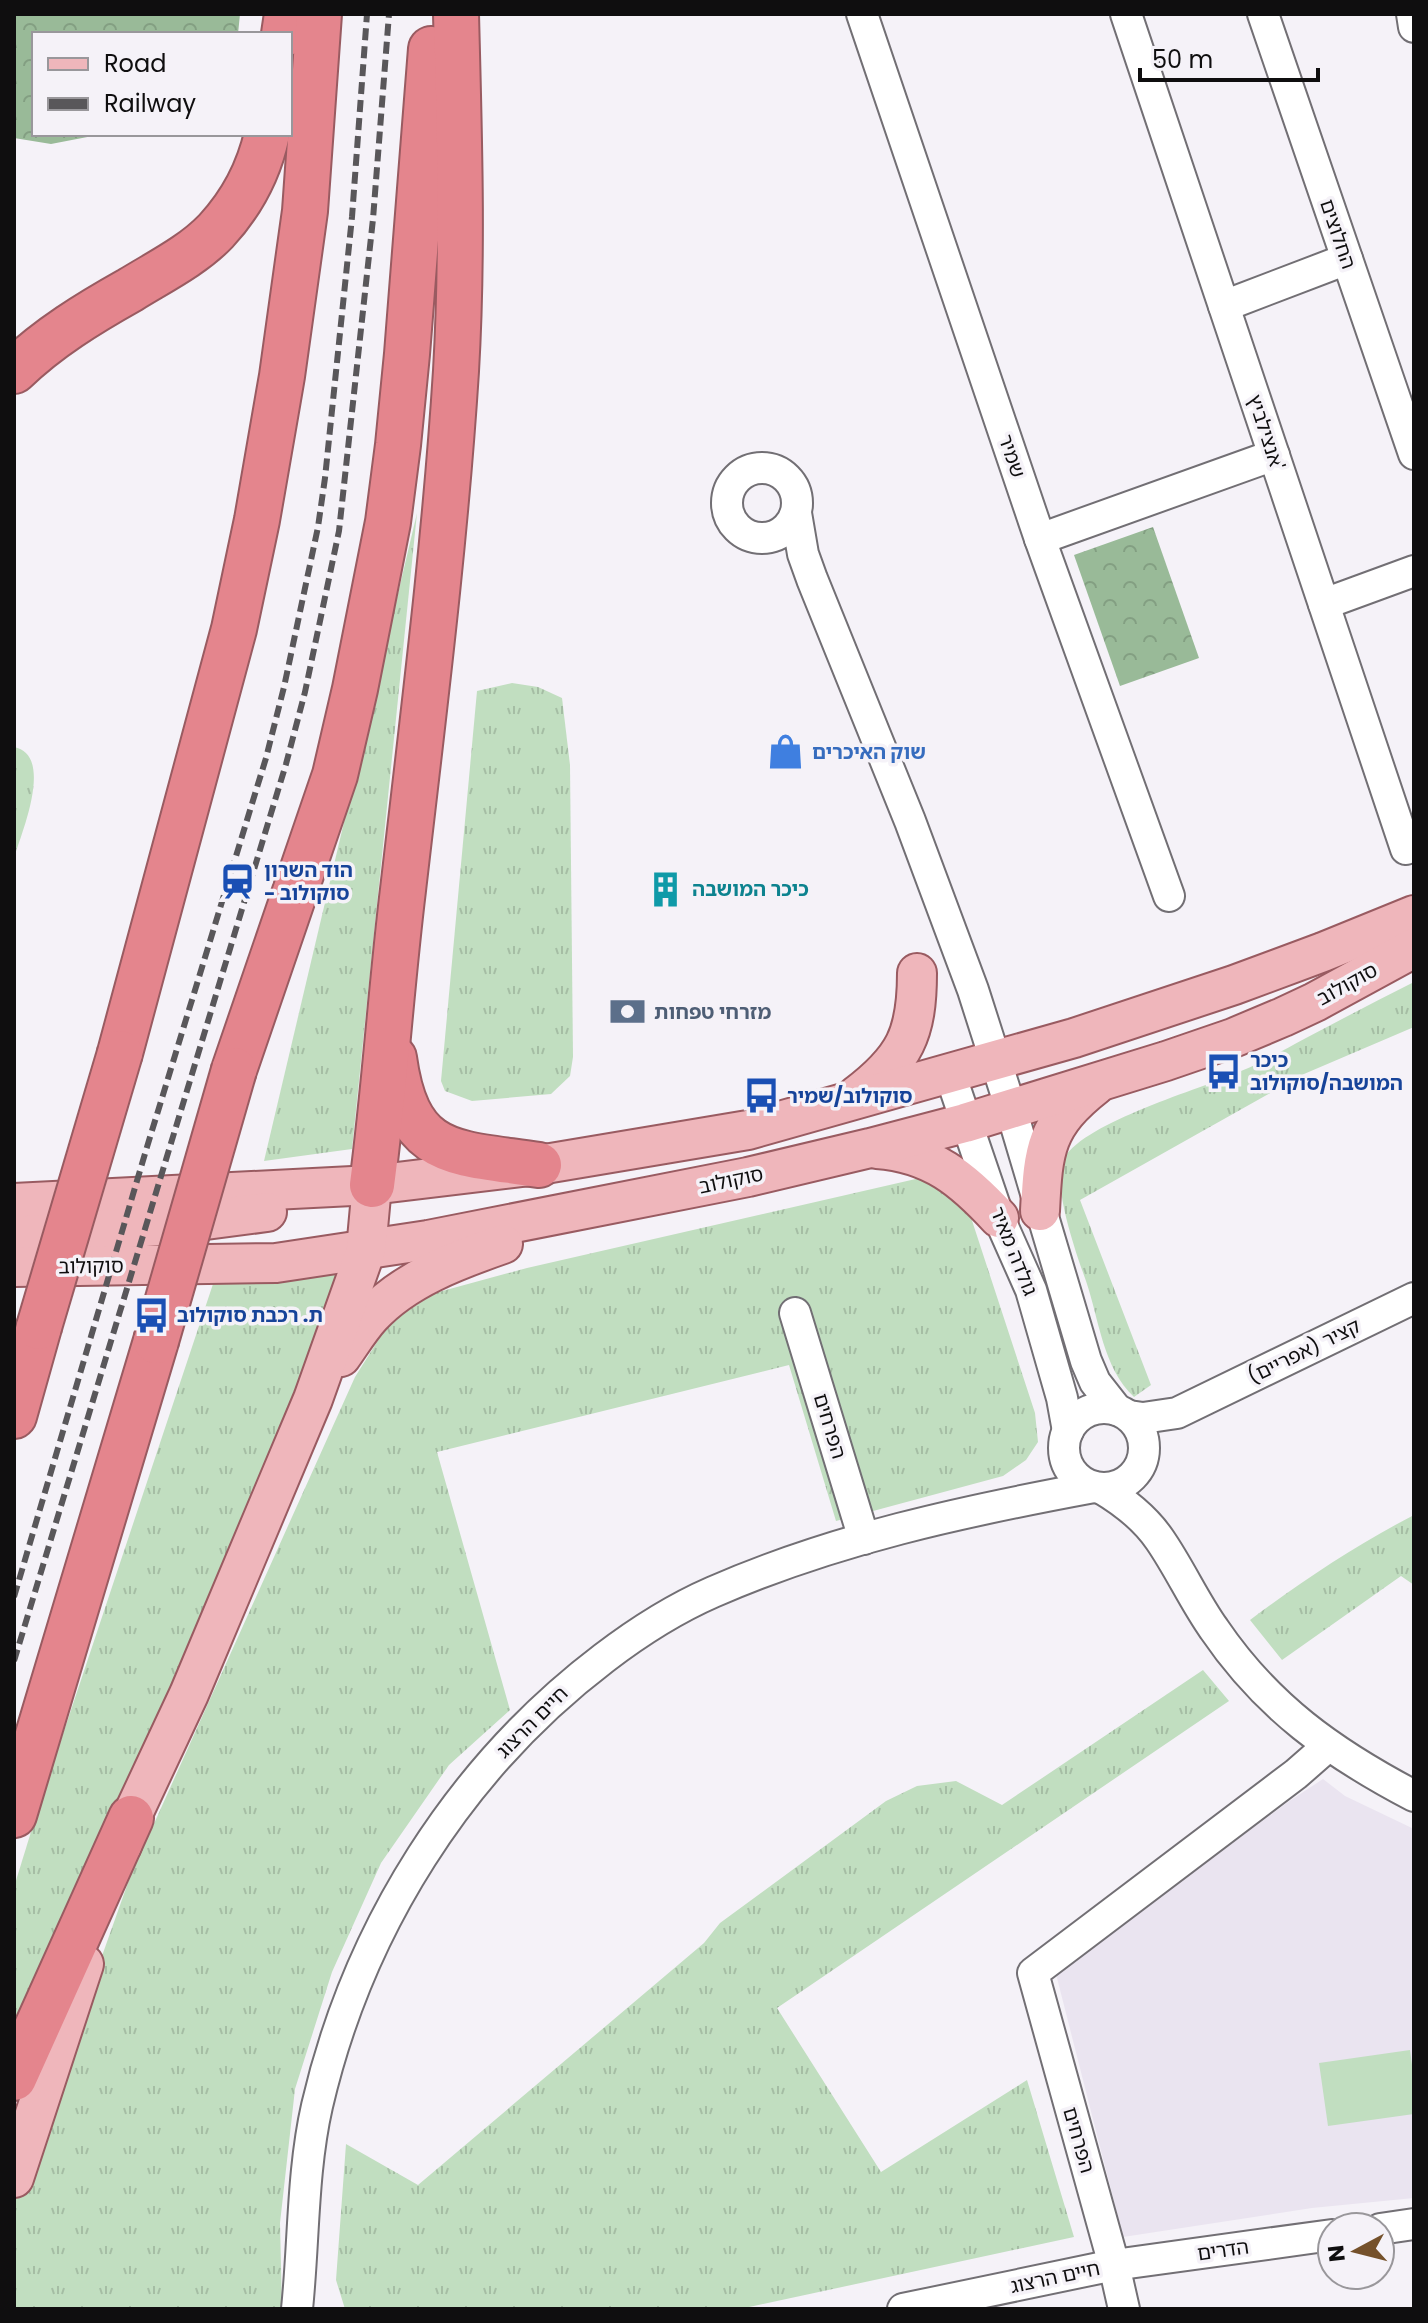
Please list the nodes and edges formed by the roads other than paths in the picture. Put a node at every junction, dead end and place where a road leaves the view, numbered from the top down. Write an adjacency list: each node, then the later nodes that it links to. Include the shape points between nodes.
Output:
1 (319, 14): 47 (highway, bridge, via 305,211 282,376 234,629 120,1053)
2 (433, 14): 56 (highway, bridge, via 398,445 388,522 335,775 234,1070)
3 (456, 14): 25 (highway, via 456,371 435,614)
4 (862, 14): 16 (street, שמיר)
5 (1126, 14): 11 (street, אנצילביץ')
6 (1263, 14): 10 (street, החלוצים)
7 (1412, 14): 8 (street)
8 (1414, 27)
9 (266, 136): 12 (highway, via 250,183 215,232 49,341)
10 (1347, 259): 11 (street); 13 (street, החלוצים)
11 (1224, 306): 14 (street, אנצילביץ')
12 (14, 371)
13 (1414, 454)
14 (1274, 455): 16 (street); 18 (street, אנצילביץ')
15 (796, 513): 26 (street, גולדה מאיר, via 812,579 910,821)
16 (1040, 539): 21 (street, שמיר)
17 (1414, 571): 18 (street)
18 (1324, 604): 19 (street, אנצילביץ')
19 (1405, 817): 20 (street, אנצילביץ')
20 (1406, 849)
21 (1169, 896)
22 (1414, 915): 26 (main road, סוקולוב, via 1234,985)
23 (1414, 948): 28 (main road, סוקולוב, via 1283,1017)
24 (917, 973): 29 (main road, via 910,1035 895,1061)
25 (389, 1019): 33 (highway, via 397,1084 404,1105 428,1138 456,1153); 34 (highway)
26 (997, 1061): 27 (main road, סוקולוב); 30 (street, גולדה מאיר)
27 (950, 1074): 29 (main road, סוקולוב); 31 (street, גולדה מאיר)
28 (1100, 1082): 30 (main road, סוקולוב); 37 (main road, via 1066,1111 1053,1131)
29 (849, 1102): 33 (main road, סוקולוב, via 748,1130)
30 (1011, 1109): 31 (main road, סוקולוב); 37 (street, גולדה מאיר)
31 (965, 1123): 32 (main road, סוקולוב); 38 (street, גולדה מאיר)
32 (870, 1148): 35 (main road, סוקולוב); 38 (main road, via 937,1165 959,1177)
33 (539, 1165): 34 (main road, סוקולוב)
34 (372, 1185): 36 (main road, סוקולוב); 39 (main road, via 339,1203 160,1226); 40 (main road)
35 (628, 1200): 40 (main road, סוקולוב); 44 (main road, via 460,1260 400,1291 372,1314)
36 (14, 1203)
37 (1040, 1211): 46 (street, גולדה מאיר, via 1086,1361 1095,1382)
38 (999, 1218): 48 (street, גולדה מאיר, via 1031,1290 1062,1398)
39 (14, 1236)
40 (366, 1250): 41 (main road, סוקולוב, via 276,1263); 44 (main road)
41 (14, 1267)
42 (1414, 1298): 45 (street, קציר (אפריים))
43 (795, 1313): 53 (street, הפרחים)
44 (313, 1399): 57 (main road)
45 (1193, 1405): 46 (street, קציר (אפריים), via 1161,1416); 49 (street, קציר (אפריים), via 1157,1437)
46 (1123, 1413): 48 (street, via 1090,1410 1073,1422); 49 (street, via 1141,1431)
47 (14, 1416)
48 (1066, 1436): 50 (street, via 1064,1452 1072,1472); 51 (street, via 1048,1471)
49 (1143, 1458): 50 (street, via 1120,1485); 52 (street)
50 (1097, 1487): 51 (street, חיים הרצוג); 52 (street, via 1120,1499)
51 (1003, 1503): 53 (street, חיים הרצוג)
52 (1159, 1538): 54 (street, via 1234,1656 1284,1710)
53 (864, 1539): 62 (street, חיים הרצוג, via 711,1592 628,1640 527,1725 438,1830 374,1941 332,2050 316,2109)
54 (1328, 1746): 55 (street); 61 (street, הפרחים, via 1033,1973)
55 (1414, 1796)
56 (14, 1815)
57 (131, 1818): 58 (highway); 59 (main road)
58 (14, 2078)
59 (14, 2178)
60 (1316, 2237): 61 (street, הדרים)
61 (1114, 2265): 64 (street, חיים הרצוג); 65 (street, הפרחים)
62 (298, 2294): 63 (street, חיים הרצוג)
63 (312, 2309)
64 (903, 2309)
65 (1124, 2309)

